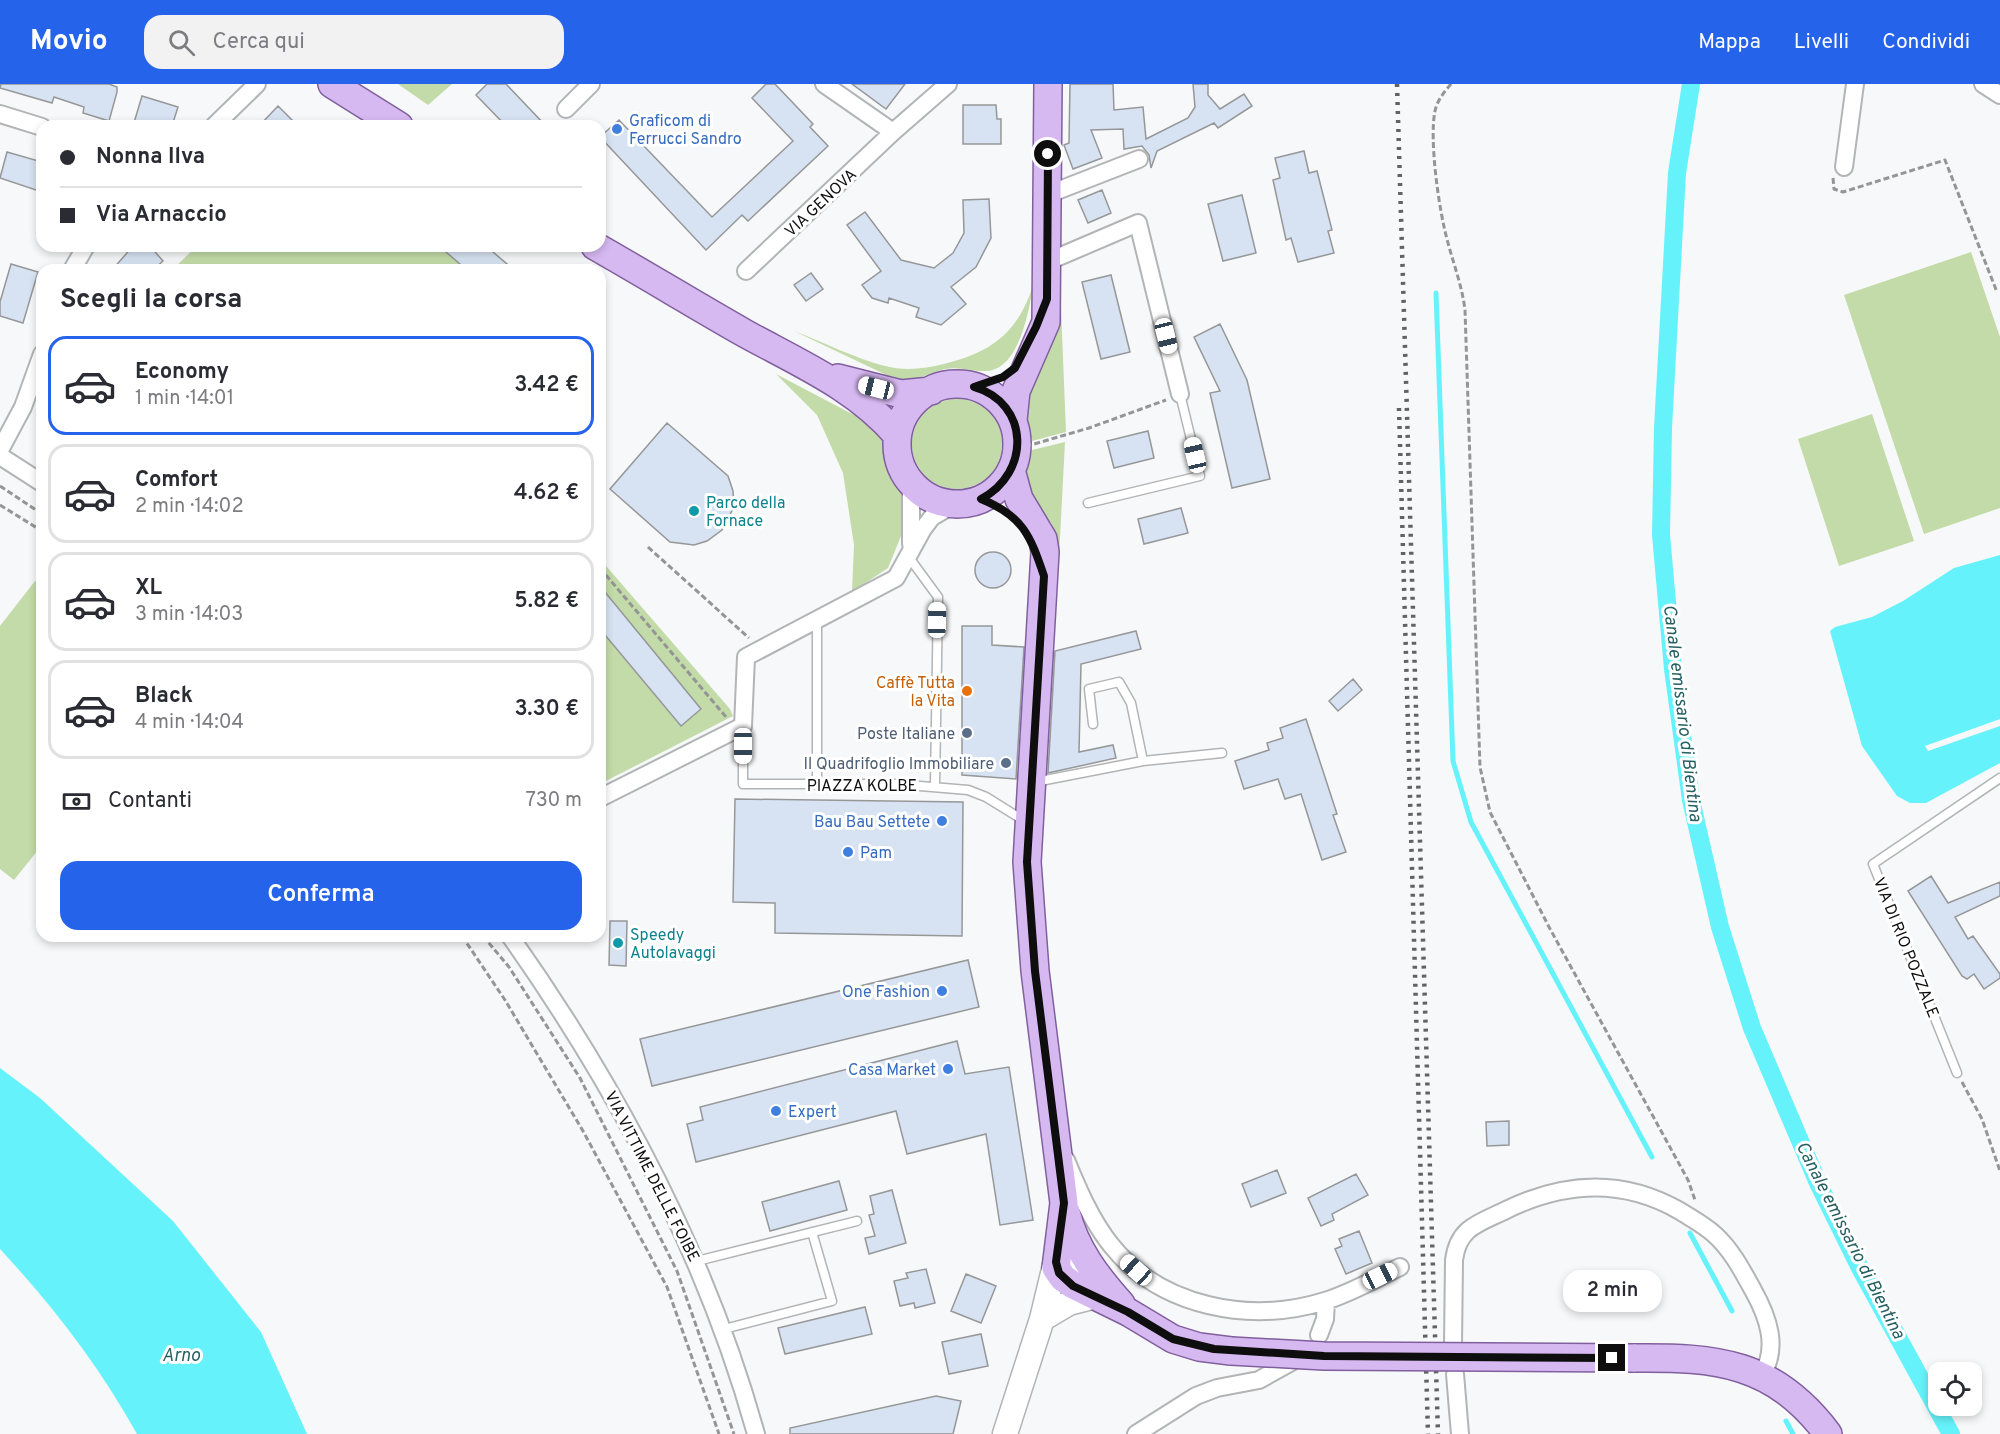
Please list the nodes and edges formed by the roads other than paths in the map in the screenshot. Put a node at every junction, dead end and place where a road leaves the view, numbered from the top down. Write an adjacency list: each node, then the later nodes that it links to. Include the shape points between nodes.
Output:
1 (257, 84): 13 (street)
2 (332, 84): 9 (main road)
3 (591, 84): 11 (street)
4 (824, 84): 16 (street)
5 (948, 84): 16 (street, VIA GENOVA)
6 (1048, 84): 19 (main road)
7 (1855, 84): 18 (street)
8 (1983, 84): 10 (street)
9 (353, 93): 14 (main road)
10 (2000, 95)
11 (566, 109)
12 (0, 114): 15 (street)
13 (220, 120)
14 (391, 120)
15 (36, 125)
16 (893, 132): 22 (street, VIA GENOVA)
17 (1138, 159): 19 (street)
18 (1839, 169)
19 (1049, 194): 21 (main road)
20 (605, 252): 25 (main road)
21 (1048, 261): 23 (main road); 28 (street, via 1138,223)
22 (746, 271)
23 (1047, 299): 26 (main road, via 1015,368 1003,377); 29 (main road, via 1046,322 1016,391)
24 (36, 371): 31 (street, via 23,407)
25 (825, 375): 27 (main road, via 901,394); 30 (main road)
26 (974, 387): 27 (main road, via 950,385); 29 (main road, via 1000,400)
27 (931, 391): 30 (main road, via 912,404)
28 (1180, 394): 37 (lane, via 1200,476)
29 (1013, 420): 33 (main road)
30 (897, 435): 35 (main road, via 900,460)
31 (0, 450)
32 (0, 456): 34 (street)
33 (1014, 460): 36 (main road, via 1002,483); 39 (main road, via 1018,499 1043,539)
34 (36, 479)
35 (911, 485): 36 (main road, via 933,499); 38 (street)
36 (969, 501): 38 (street, PIAZZA KOLBE, via 932,517); 39 (main road, via 1007,510 1022,524)
37 (1088, 503)
38 (909, 552): 40 (street, PIAZZA KOLBE, via 896,578); 48 (lane, via 938,597)
39 (1044, 576): 46 (main road)
40 (817, 621): 42 (street, PIAZZA KOLBE, via 746,657); 47 (lane)
41 (1093, 724): 44 (lane, via 1089,689 1119,682 1131,703)
42 (740, 728): 47 (lane, PIAZZA KOLBE, via 743,784); 49 (street)
43 (1222, 753): 44 (lane)
44 (1143, 761): 46 (lane)
45 (2000, 778): 52 (lane, VIA DI RIO POZZALE, via 1873,864)
46 (1031, 783): 50 (main road)
47 (818, 785): 48 (lane, PIAZZA KOLBE)
48 (935, 786): 50 (lane, PIAZZA KOLBE, via 978,793)
49 (606, 795)
50 (1029, 824): 53 (main road, via 1027,862 1034,961)
51 (514, 942): 57 (street, VIA VITTIME DELLE FOIBE, via 612,1093)
52 (1958, 1072)
53 (1057, 1137): 54 (main road); 61 (street, via 1101,1230 1123,1258 1150,1281 1182,1297 1233,1310 1291,1309)
54 (1064, 1203): 58 (main road); 60 (main road, via 1079,1248)
55 (857, 1221): 56 (lane)
56 (812, 1232): 57 (lane); 63 (lane, via 832,1301)
57 (697, 1261): 63 (street, VIA VITTIME DELLE FOIBE)
58 (1056, 1262): 60 (main road, via 1063,1278); 62 (main road)
59 (1400, 1267): 61 (street)
60 (1101, 1291): 62 (main road); 68 (main road, bridge, via 1128,1312 1185,1344 1231,1351 1347,1356 1698,1359)
61 (1326, 1301): 64 (street)
62 (1042, 1319): 70 (main road)
63 (724, 1329): 69 (street, VIA VITTIME DELLE FOIBE)
64 (1319, 1335)
65 (1453, 1345): 68 (street, via 1456,1247 1462,1234 1536,1196 1586,1185 1645,1194 1704,1226 1737,1261 1761,1307 1772,1344)
66 (1293, 1361): 71 (street, via 1259,1380 1196,1396)
67 (1455, 1374): 72 (street)
68 (1762, 1375): 73 (main road, via 1802,1405)
69 (756, 1434)
70 (1005, 1434)
71 (1136, 1434)
72 (1460, 1434)
73 (1828, 1434)

